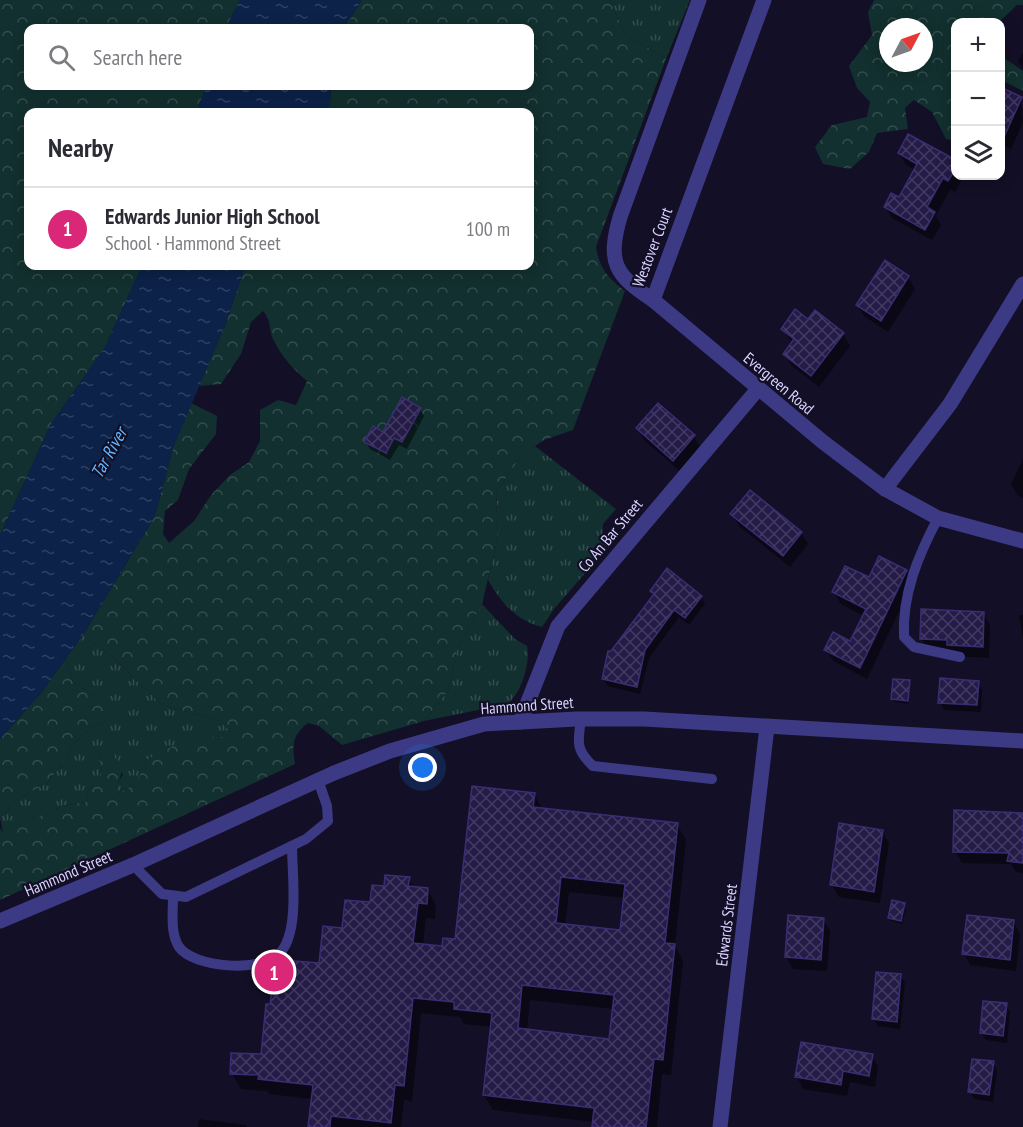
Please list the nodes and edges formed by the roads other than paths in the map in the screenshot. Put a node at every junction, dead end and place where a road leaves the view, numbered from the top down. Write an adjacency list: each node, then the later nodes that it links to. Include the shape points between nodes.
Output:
1 (699, 0): 4 (street, Westover Court, via 615,232 617,269 628,284)
2 (764, 0): 4 (street, Westover Court)
3 (1023, 285): 6 (street, via 950,404)
4 (653, 300): 5 (street, Evergreen Road)
5 (758, 389): 6 (street, Evergreen Road); 11 (street, Co An Bar Street, via 558,626)
6 (885, 489): 7 (street, Evergreen Road)
7 (938, 518): 8 (street, Evergreen Road); 9 (lane, via 916,560 903,617 904,637 914,647)
8 (1023, 541)
9 (960, 657)
10 (581, 718): 11 (street, Hammond Street); 12 (street, Hammond Street); 14 (lane, via 578,745 593,766)
11 (520, 722): 15 (street, Hammond Street, via 484,724 454,732 390,751)
12 (767, 727): 13 (street, Hammond Street); 20 (street, Edwards Street)
13 (1023, 741)
14 (712, 779)
15 (318, 780): 16 (lane, via 328,821); 17 (street, Hammond Street)
16 (292, 846): 18 (lane, via 186,897); 18 (lane, via 292,927 280,953 253,967 194,960 179,947 173,928)
17 (133, 865): 18 (lane, via 162,894); 19 (street, Hammond Street)
18 (173, 897)
19 (0, 921)
20 (720, 1127)

